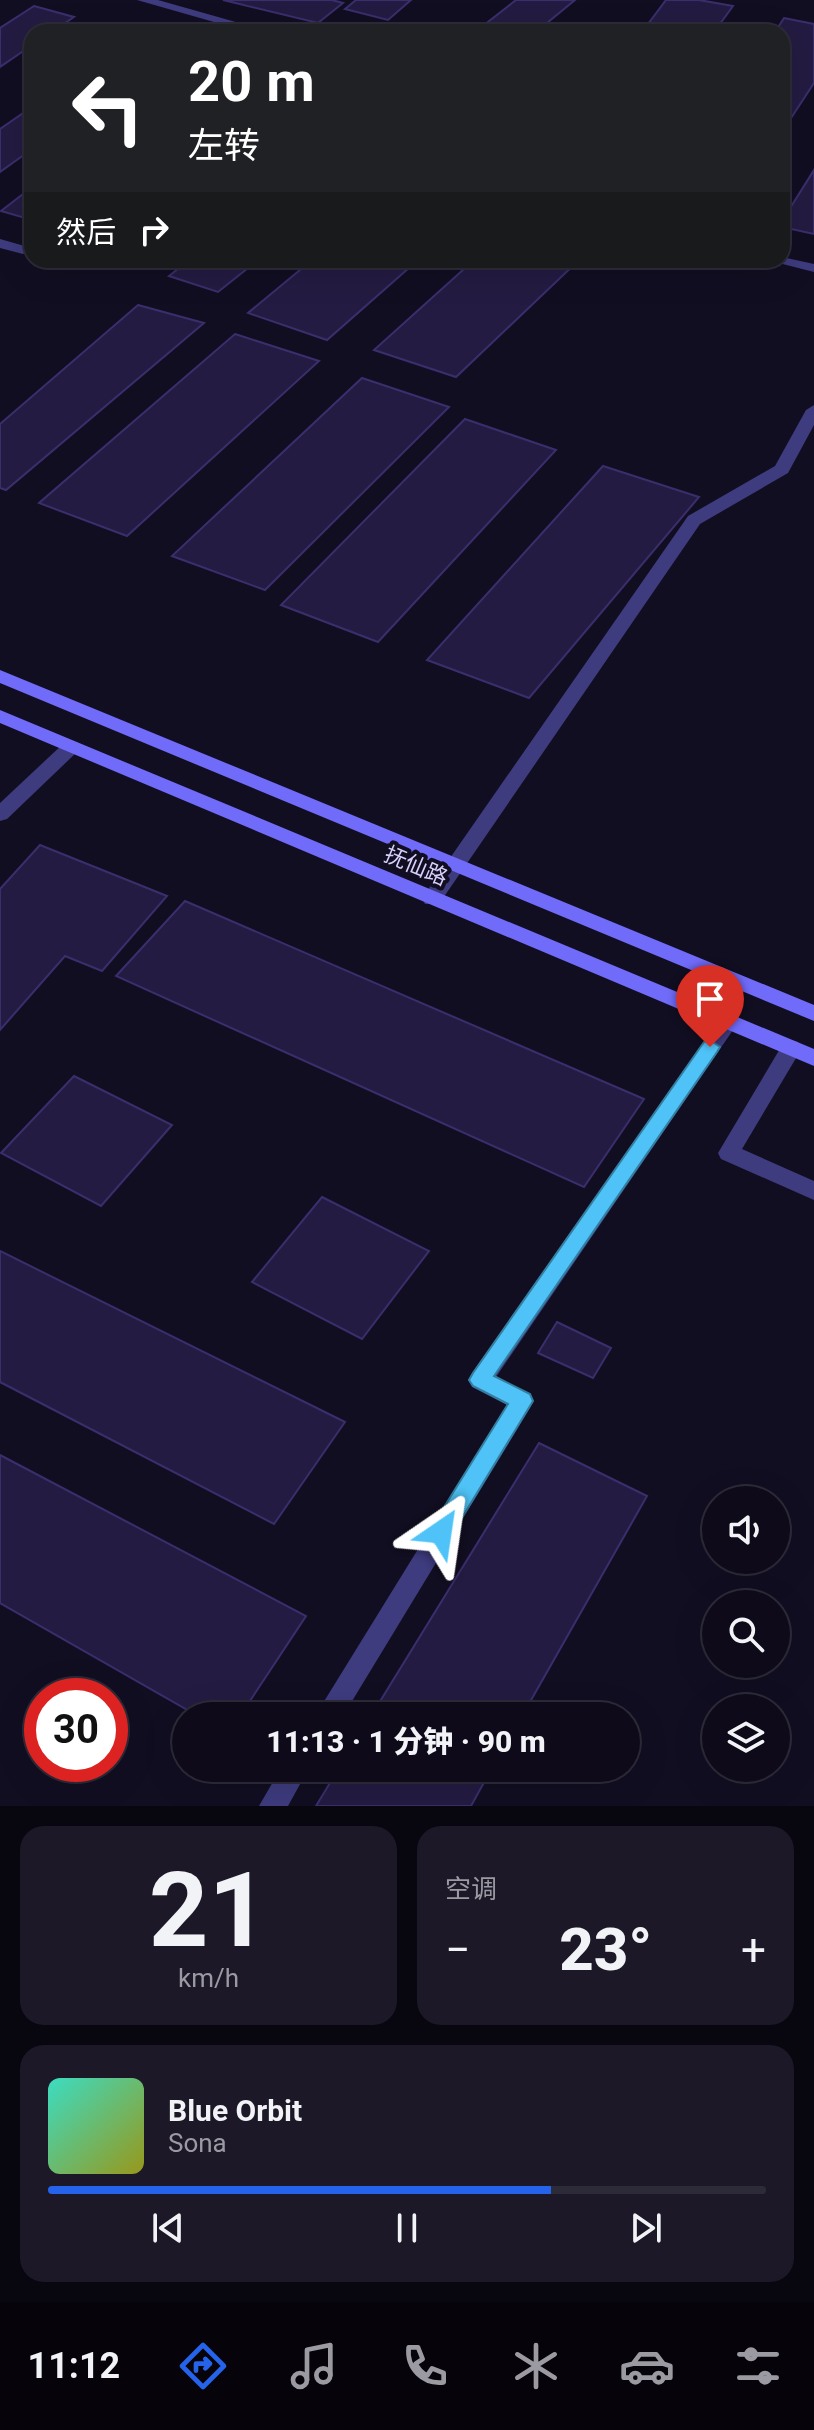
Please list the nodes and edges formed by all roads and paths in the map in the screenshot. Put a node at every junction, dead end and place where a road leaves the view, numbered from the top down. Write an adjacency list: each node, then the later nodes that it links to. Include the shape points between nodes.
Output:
1 (143, 0): 2 (street)
2 (234, 24)
3 (0, 243): 4 (street)
4 (23, 250)
5 (790, 263): 6 (street)
6 (814, 268)
7 (814, 410): 12 (street, via 782,469 694,520)
8 (0, 676): 12 (main road, 抚仙路)
9 (0, 716): 10 (main road, 抚仙路)
10 (71, 747): 11 (street); 13 (main road, 抚仙路)
11 (0, 814)
12 (455, 865): 13 (street); 14 (main road, 抚仙路)
13 (432, 899): 15 (main road, 抚仙路)
14 (814, 1013)
15 (728, 1022): 16 (main road, 抚仙路); 19 (street, via 480,1380 522,1401)
16 (791, 1048): 17 (main road, 抚仙路); 18 (street, via 729,1153)
17 (814, 1058)
18 (814, 1191)
19 (337, 1702)
20 (288, 1782): 21 (street)
21 (273, 1806)

